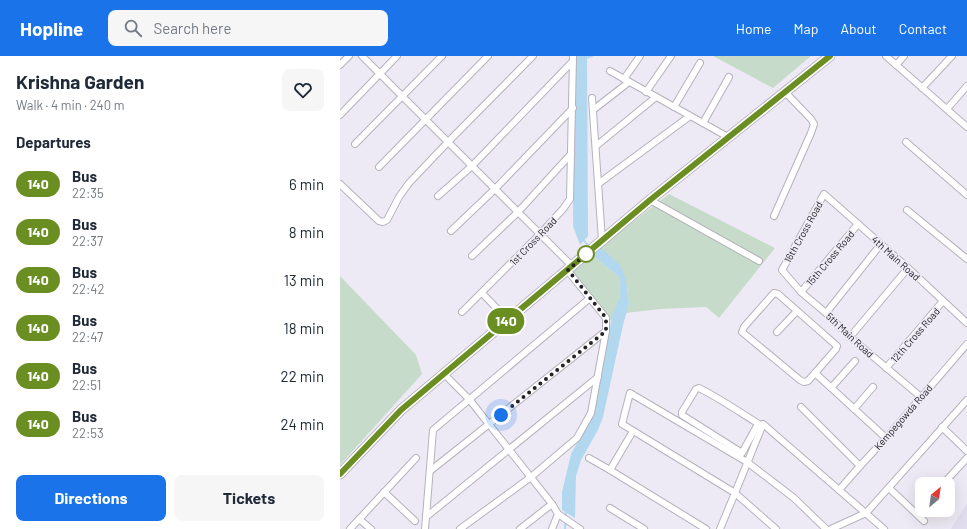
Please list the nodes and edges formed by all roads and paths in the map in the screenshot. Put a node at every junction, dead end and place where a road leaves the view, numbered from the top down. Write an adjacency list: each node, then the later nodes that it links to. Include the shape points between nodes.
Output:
1 (349, 56): 15 (street)
2 (362, 56): 18 (street)
3 (397, 56): 18 (street)
4 (442, 56): 25 (street)
5 (488, 56): 34 (street)
6 (533, 56): 38 (street)
7 (640, 56): 20 (street)
8 (671, 56): 23 (street)
9 (830, 56): 24 (street)
10 (886, 56): 16 (street)
11 (904, 56): 16 (street)
12 (952, 56): 22 (street)
13 (572, 59): 29 (street, 1st Cross Road); 43 (street)
14 (700, 63): 28 (street)
15 (340, 65)
16 (896, 65): 22 (street)
17 (610, 71): 20 (street)
18 (380, 74): 25 (street); 32 (street)
19 (729, 77): 35 (street)
20 (626, 80): 23 (street); 31 (street)
21 (967, 86): 30 (street)
22 (922, 88): 30 (street)
23 (646, 92): 26 (street)
24 (785, 92): 37 (street); 54 (street, via 814,124)
25 (403, 96): 34 (street); 40 (street)
26 (656, 97): 28 (street); 41 (street)
27 (592, 98): 31 (street)
28 (674, 107): 33 (street)
29 (573, 108): 42 (street, 1st Cross Road); 47 (street)
30 (947, 109): 36 (street)
31 (594, 110): 41 (street)
32 (340, 115)
33 (690, 116): 35 (street); 46 (street)
34 (427, 120): 38 (street); 44 (street)
35 (704, 124): 37 (street)
36 (967, 126)
37 (728, 137): 51 (street)
38 (448, 142): 43 (street); 45 (street, via 409,183 387,220 383,222)
39 (906, 142): 49 (street)
40 (355, 144)
41 (596, 146): 46 (street)
42 (571, 154): 53 (street); 57 (street, 1st Cross Road, via 570,199)
43 (472, 166): 47 (street); 50 (street)
44 (379, 167)
45 (340, 184)
46 (598, 184): 58 (street)
47 (495, 189): 53 (street); 56 (street)
48 (824, 194): 55 (street, 4th Main Road); 65 (street, 16th Cross Road)
49 (967, 195)
50 (438, 196)
51 (650, 200): 58 (street); 62 (street)
52 (907, 210): 61 (street)
53 (518, 212): 57 (street); 60 (street)
54 (774, 216)
55 (858, 224): 59 (street, 4th Main Road); 66 (street, 15th Cross Road)
56 (451, 231)
57 (540, 234): 63 (street); 67 (street, 1st Cross Road)
58 (600, 242): 63 (street)
59 (881, 244): 64 (street, 4th Main Road); 72 (street)
60 (472, 256)
61 (967, 259)
62 (759, 261)
63 (570, 268): 68 (street); 73 (street)
64 (908, 268): 69 (street, 4th Main Road); 77 (street)
65 (782, 270): 66 (street, 5th Main Road)
66 (802, 292): 72 (street, 5th Main Road)
67 (482, 293): 71 (street, 1st Cross Road); 73 (street)
68 (590, 298): 75 (street, via 606,318); 87 (street)
69 (943, 301): 74 (street, 4th Main Road); 80 (street, 12th Cross Road)
70 (797, 311): 76 (street); 81 (street, via 837,346); 81 (street, via 774,293 742,332 800,380 808,381)
71 (462, 312)
72 (826, 313): 77 (street, 5th Main Road)
73 (508, 320): 82 (street)
74 (967, 323)
75 (606, 331): 83 (street); 91 (street)
76 (777, 332)
77 (850, 338): 80 (street, 5th Main Road)
78 (967, 344): 86 (street, Kempegowda Road)
79 (855, 361): 85 (street)
80 (886, 368): 86 (street, 5th Main Road)
81 (815, 373): 85 (street)
82 (444, 374): 87 (street); 105 (street, via 401,410)
83 (598, 377): 96 (street); 106 (street, via 591,413 577,438)
84 (873, 387): 90 (street)
85 (831, 388): 90 (street)
86 (921, 397): 95 (street, Kempegowda Road)
87 (469, 399): 91 (street); 104 (street, via 434,430)
88 (966, 402): 93 (street)
89 (801, 407): 102 (street)
90 (854, 409): 95 (street)
91 (489, 424): 96 (street); 104 (street)
92 (760, 425): 92 (street, via 699,388 682,412 682,415 742,453); 101 (street); 109 (street, via 763,424)
93 (942, 427): 97 (street); 108 (street)
94 (634, 431): 101 (street, via 622,424 630,393); 103 (street); 111 (street)
95 (886, 438): 102 (street, Kempegowda Road)
96 (509, 450): 106 (street); 116 (street)
97 (967, 451)
98 (416, 458): 110 (street)
99 (589, 458): 103 (street)
100 (967, 458): 107 (street)
101 (747, 462): 111 (street); 131 (street, via 794,498)
102 (860, 466): 109 (street, Kempegowda Road)
103 (610, 470): 129 (street)
104 (430, 471): 116 (street)
105 (340, 474)
106 (531, 477): 112 (street); 125 (street)
107 (949, 477)
108 (888, 488): 114 (street); 119 (street)
109 (839, 490): 114 (street)
110 (384, 492): 117 (street); 118 (street)
111 (735, 493): 121 (street); 130 (street)
112 (552, 504): 115 (street); 126 (street)
113 (610, 508): 128 (street)
114 (866, 513): 132 (street); 133 (street)
115 (560, 516): 120 (street); 127 (street)
116 (426, 517): 124 (street)
117 (359, 519): 122 (street); 123 (street)
118 (415, 521)
119 (924, 521)
120 (578, 527)
121 (723, 527)
122 (350, 529)
123 (371, 529)
124 (425, 529)
125 (460, 529)
126 (520, 529)
127 (552, 529)
128 (644, 529)
129 (706, 529)
130 (776, 529)
131 (826, 529)
132 (831, 529)
133 (884, 529)

